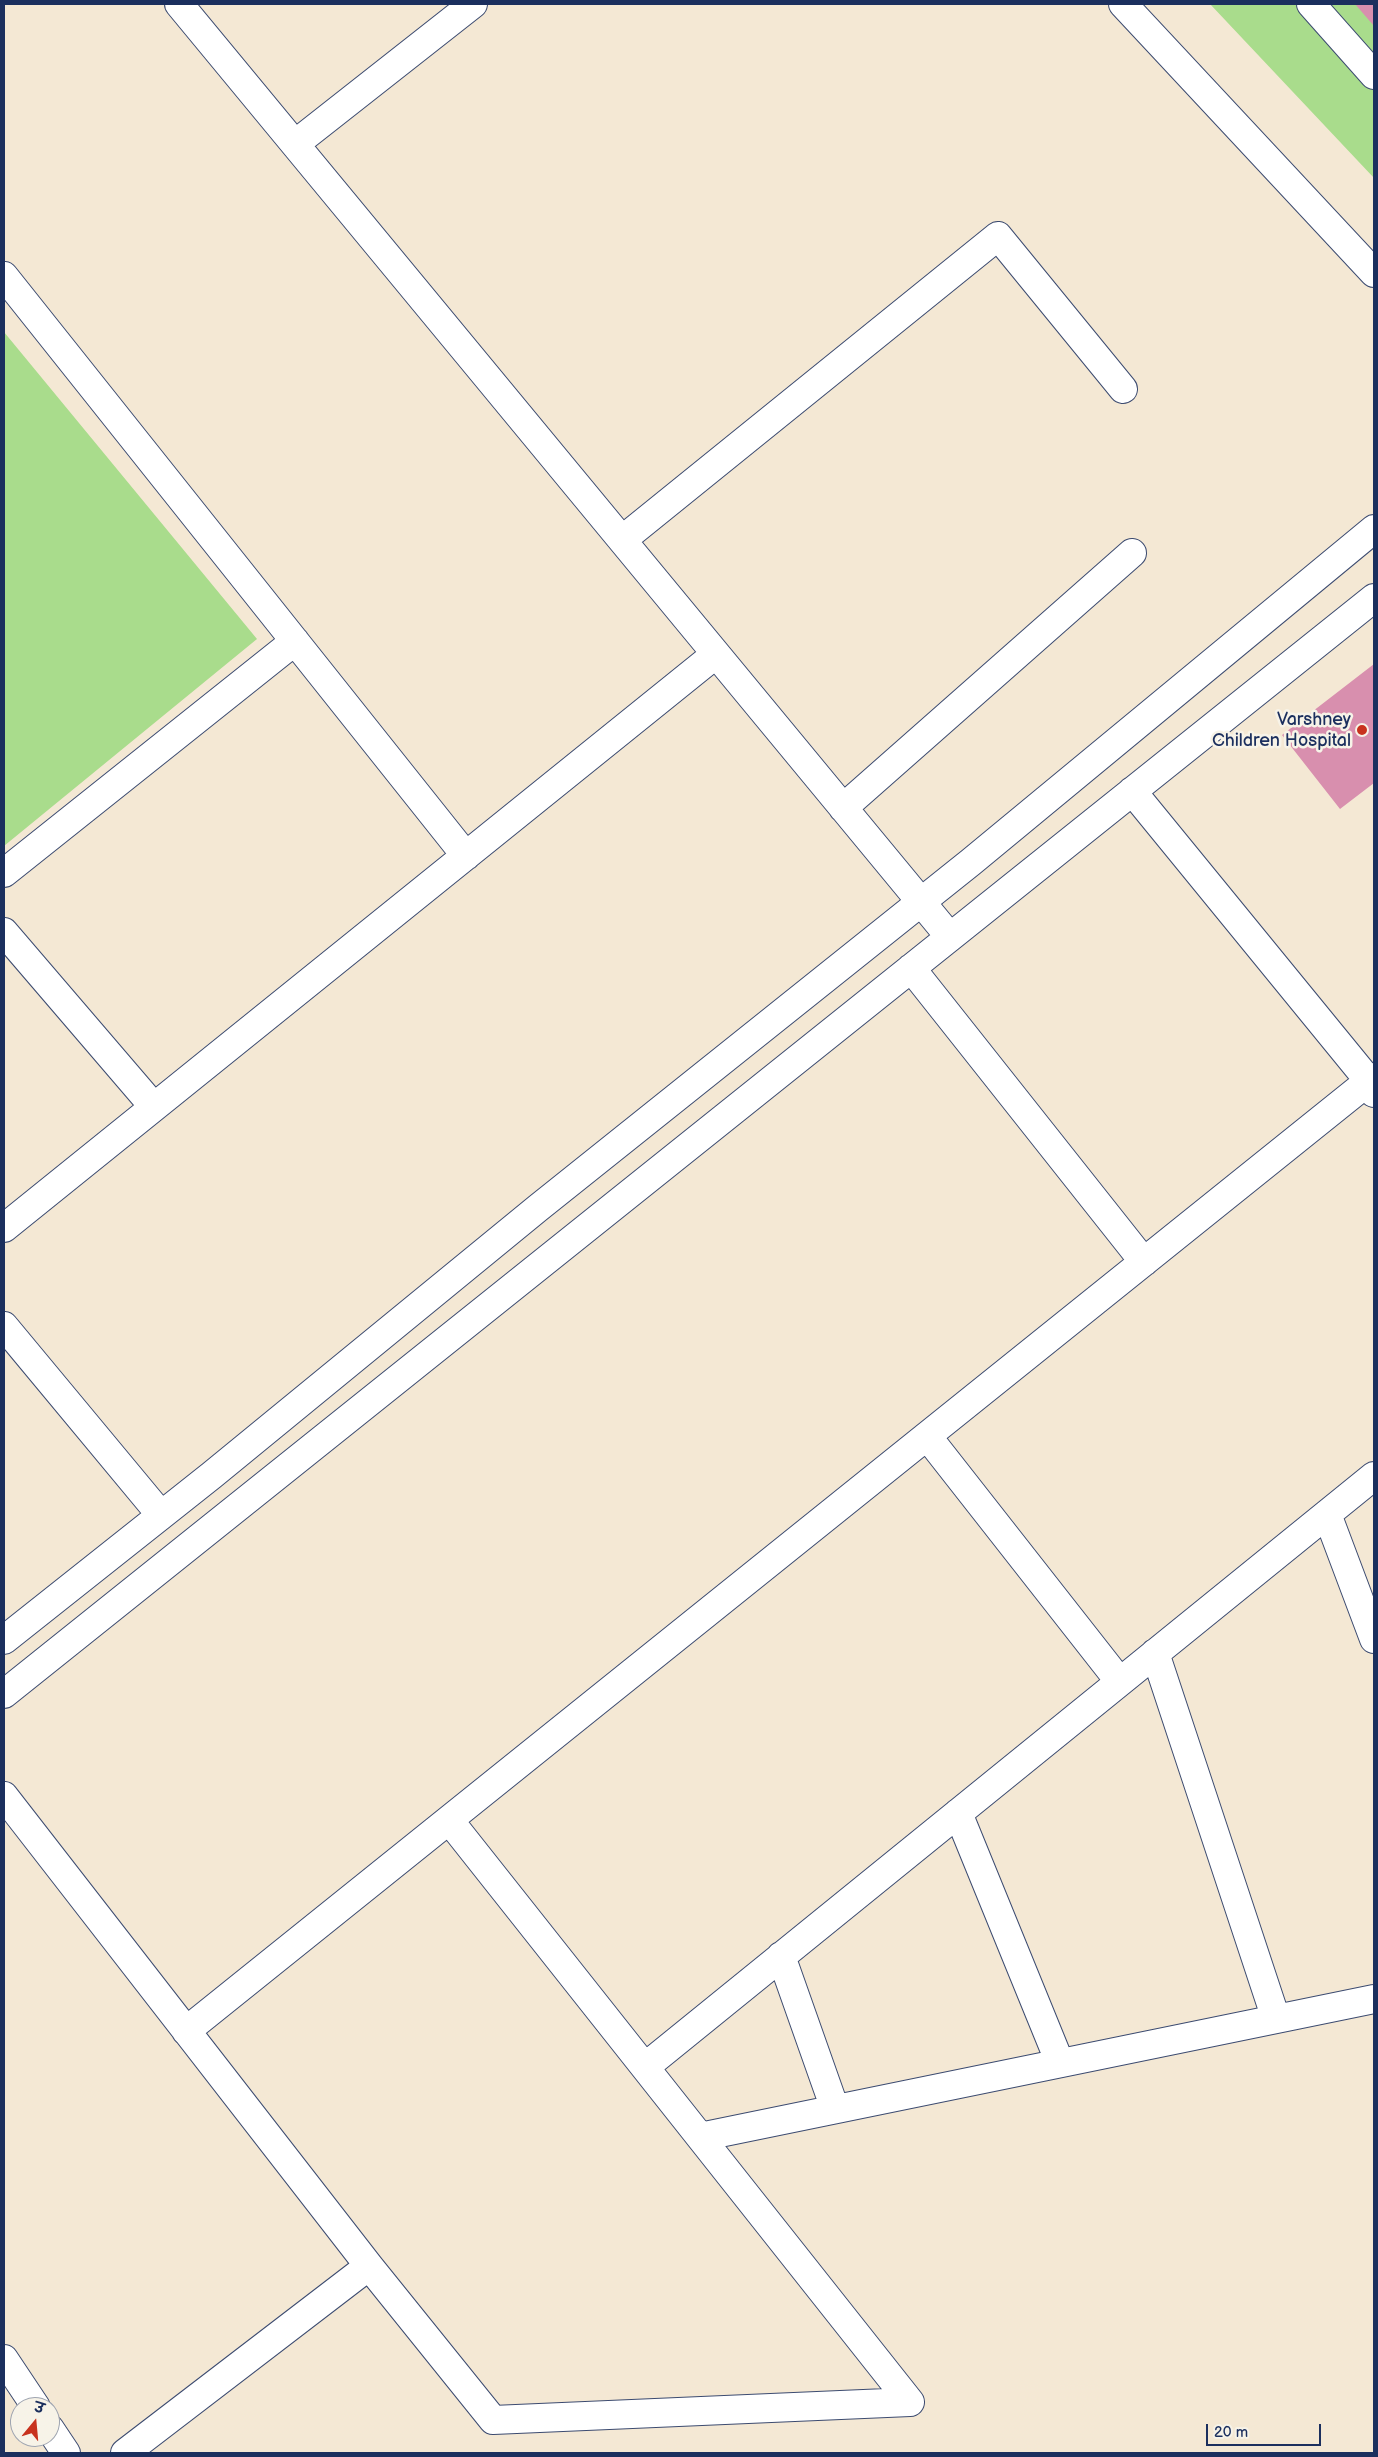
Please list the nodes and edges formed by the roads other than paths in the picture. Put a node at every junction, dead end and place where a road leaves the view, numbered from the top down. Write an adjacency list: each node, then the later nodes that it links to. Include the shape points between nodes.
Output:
1 (178, 4): 6 (street)
2 (473, 4): 6 (street)
3 (1123, 4): 7 (street)
4 (1311, 4): 5 (street)
5 (1374, 75)
6 (295, 144): 11 (street)
7 (1374, 273)
8 (4, 276): 14 (street)
9 (1123, 389): 11 (street, via 998,236)
10 (1374, 529): 20 (street)
11 (622, 540): 15 (street)
12 (1132, 553): 17 (street)
13 (1374, 598): 16 (street)
14 (295, 641): 18 (street); 19 (street)
15 (716, 654): 17 (street); 18 (street)
16 (1132, 791): 22 (street); 24 (street)
17 (843, 808): 20 (street)
18 (466, 856): 25 (street)
19 (4, 873)
20 (921, 902): 22 (street); 32 (street)
21 (4, 932): 25 (street)
22 (950, 937): 23 (street)
23 (910, 968): 27 (street); 37 (street)
24 (1373, 1084): 27 (street)
25 (154, 1107): 26 (street)
26 (4, 1228)
27 (1144, 1262): 29 (street)
28 (4, 1326): 32 (street)
29 (927, 1436): 36 (street); 40 (street)
30 (1374, 1476): 31 (street)
31 (1327, 1514): 33 (street); 35 (street)
32 (161, 1515): 34 (street)
33 (1374, 1639)
34 (4, 1640)
35 (1155, 1654): 36 (street); 43 (street)
36 (1120, 1682): 39 (street)
37 (4, 1694)
38 (4, 1796): 44 (street)
39 (958, 1813): 41 (street); 45 (street)
40 (449, 1820): 44 (street); 46 (street)
41 (781, 1956): 46 (street); 47 (street)
42 (1374, 1999): 43 (street)
43 (1276, 2019): 45 (street)
44 (186, 2031): 49 (street)
45 (1060, 2063): 47 (street)
46 (645, 2066): 48 (street)
47 (835, 2109): 48 (street)
48 (700, 2137): 49 (street, via 910,2402 493,2420)
49 (369, 2266): 52 (street)
50 (4, 2359): 51 (street)
51 (29, 2397)
52 (125, 2453)

